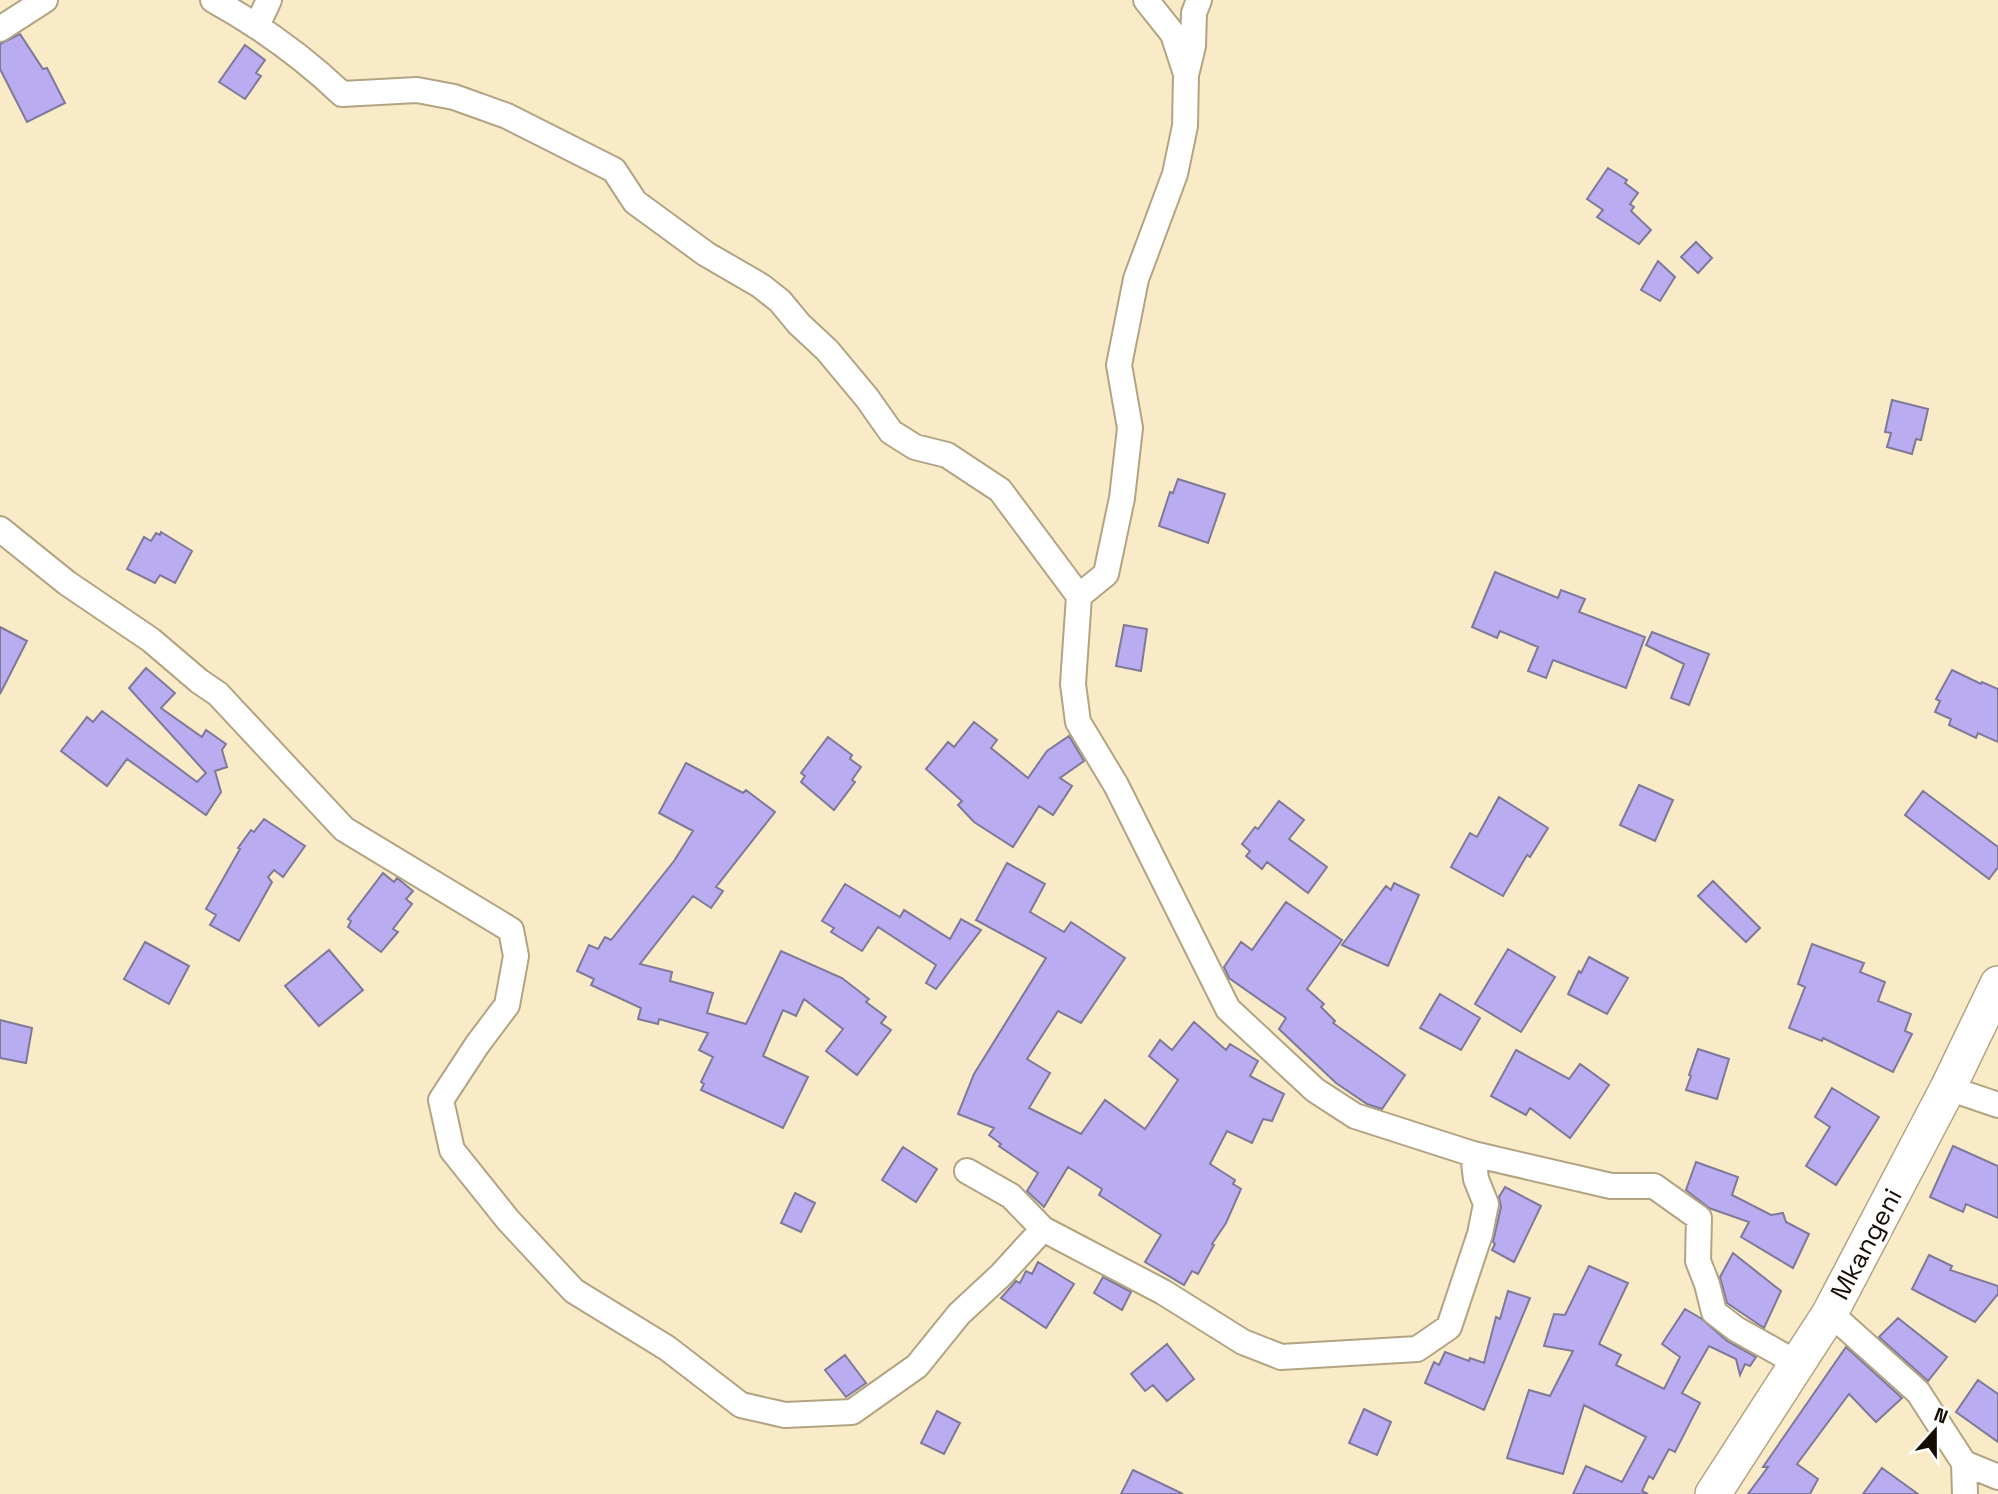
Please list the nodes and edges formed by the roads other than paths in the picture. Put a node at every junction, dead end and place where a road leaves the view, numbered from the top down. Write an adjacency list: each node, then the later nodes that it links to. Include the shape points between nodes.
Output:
1 (45, 0): 7 (street)
2 (213, 0): 6 (street)
3 (269, 0): 6 (street)
4 (1146, 0): 8 (street, via 1173,34)
5 (1199, 0): 8 (street)
6 (257, 26): 10 (street, via 342,94 417,90 454,97 506,116 614,170 635,202 780,300 859,388 891,432 915,447 947,455 1000,490)
7 (0, 29)
8 (1186, 74): 10 (street, via 1185,126 1175,174 1136,279 1119,365 1130,428 1122,498 1106,574)
9 (0, 529): 16 (street, via 218,694 344,829 512,930 516,956 508,1005 442,1100 452,1150 574,1291 667,1348 741,1405 785,1415 852,1412 917,1366 960,1314)
10 (1079, 596): 14 (street, via 1073,684 1078,722 1116,785 1228,1009 1336,1105 1355,1116)
11 (1998, 984): 12 (street, Mkangeni)
12 (1948, 1088): 13 (street); 17 (street, Mkangeni)
13 (1998, 1105)
14 (1473, 1154): 16 (street, via 1476,1179 1486,1203 1480,1234 1450,1327 1418,1349 1281,1357 1243,1342 1163,1292); 18 (street, via 1611,1186 1654,1185 1699,1218 1698,1261 1714,1312)
15 (967, 1171): 16 (street, via 1011,1196)
16 (1043, 1229)
17 (1830, 1313): 18 (street, Mkangeni); 19 (street, via 1918,1392)
18 (1797, 1363): 21 (street, Mkangeni)
19 (1965, 1463): 20 (street); 22 (street)
20 (1998, 1477)
21 (1713, 1494)
22 (1965, 1494)

